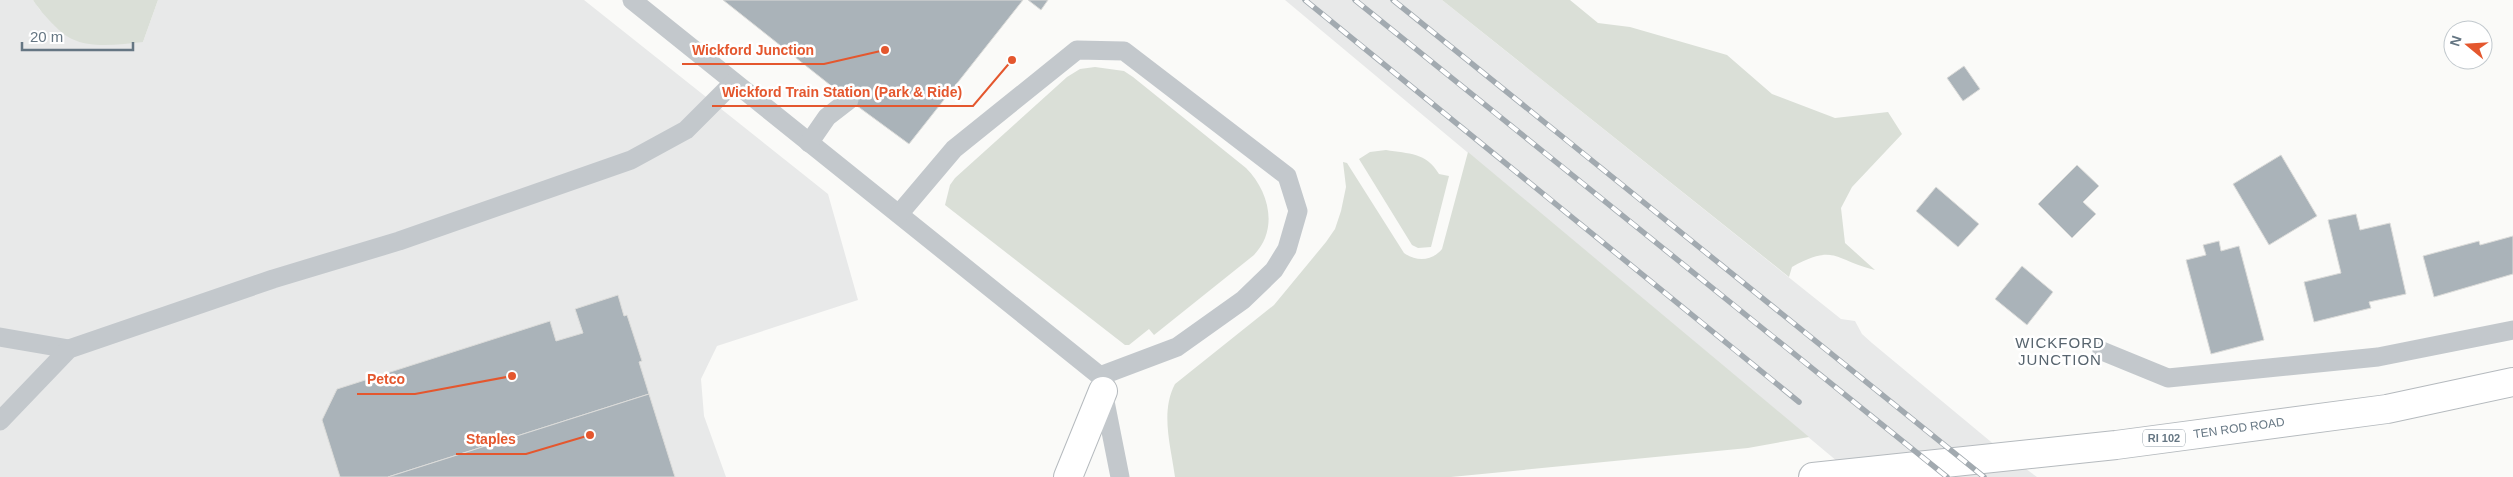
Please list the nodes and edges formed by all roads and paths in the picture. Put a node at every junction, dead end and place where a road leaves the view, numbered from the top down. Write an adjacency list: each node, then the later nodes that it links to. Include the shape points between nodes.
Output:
1 (632, 0): 2 (lane)
2 (733, 83): 4 (lane); 8 (lane, via 686,130 631,160 399,241 273,279)
3 (849, 100): 4 (lane, via 827,117)
4 (809, 143): 5 (lane)
5 (899, 214): 11 (lane); 11 (lane, via 954,149 1077,50 1124,51 1287,176 1298,211 1287,249 1274,270 1244,300 1177,347)
6 (2513, 330): 9 (lane, via 2378,357 2168,378)
7 (0, 337): 8 (lane)
8 (69, 349): 12 (lane)
9 (2102, 351)
10 (2513, 382): 15 (main road, TEN ROD ROAD / RI 102, via 2377,410 2116,445)
11 (1101, 384): 13 (main road); 14 (lane)
12 (0, 421)
13 (1068, 477)
14 (1120, 477)
15 (1813, 477)

